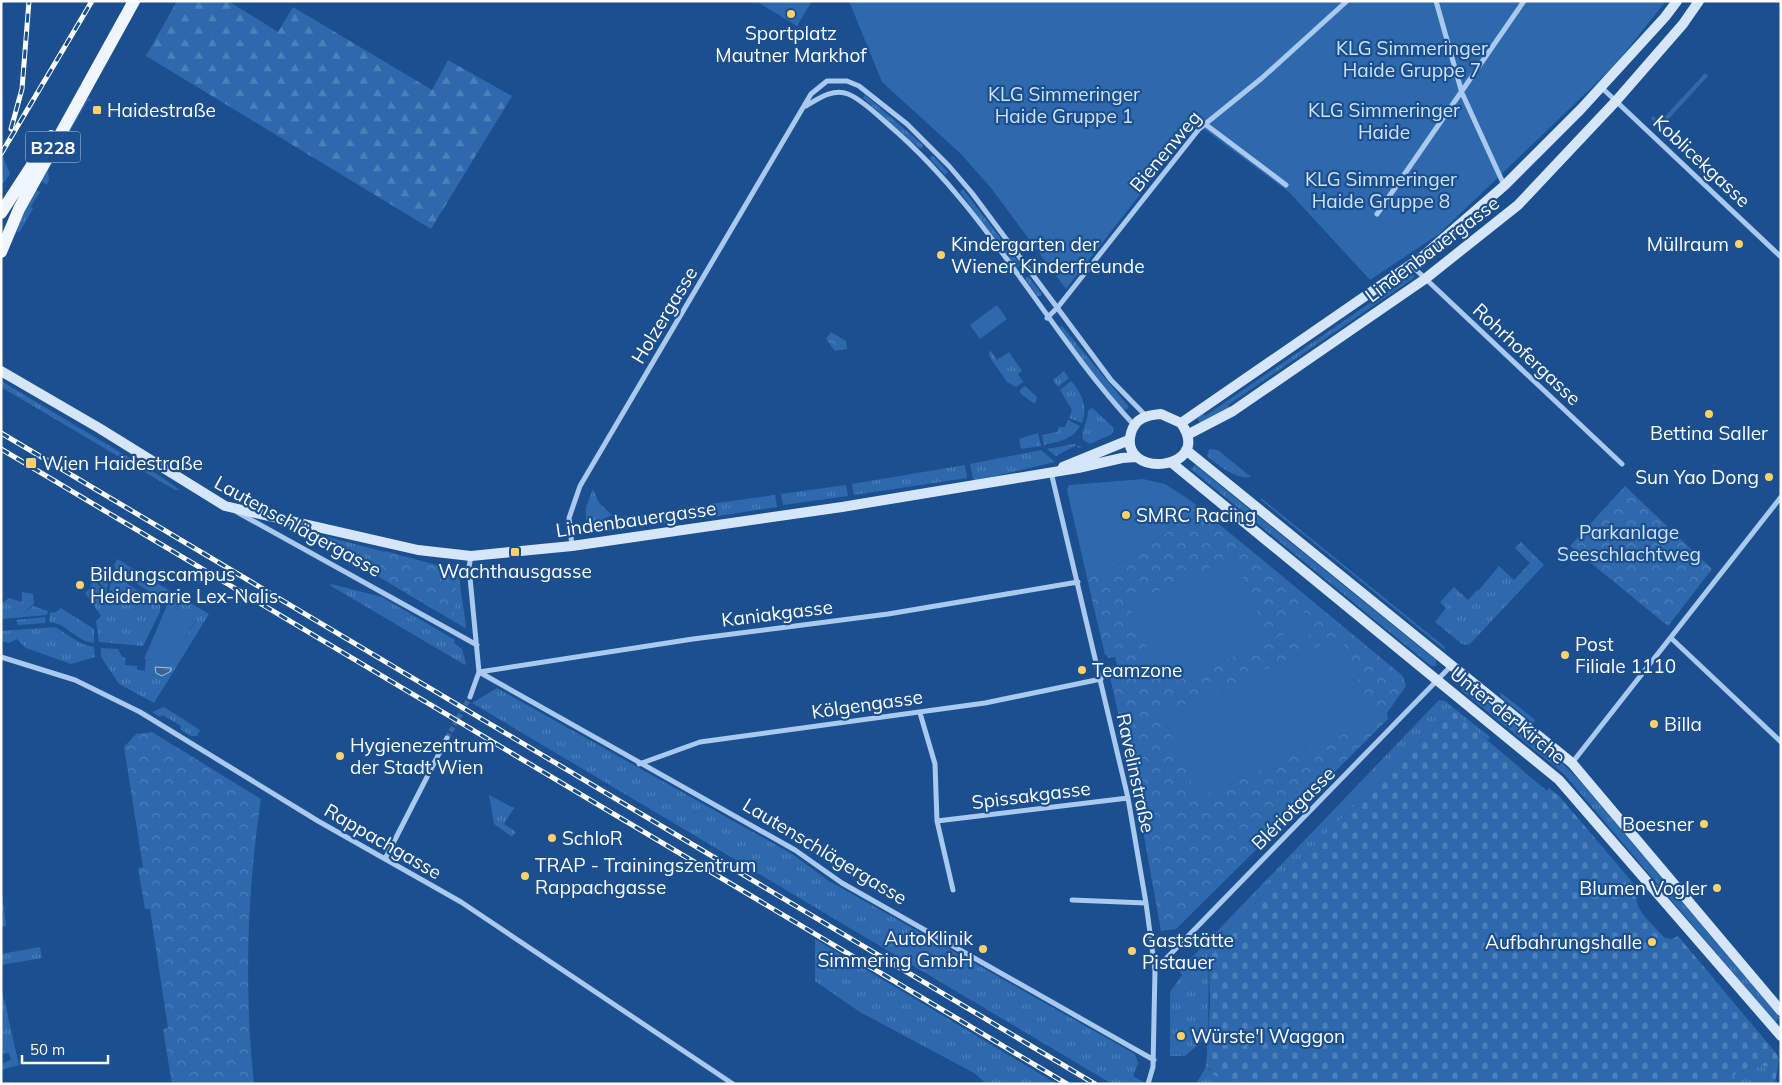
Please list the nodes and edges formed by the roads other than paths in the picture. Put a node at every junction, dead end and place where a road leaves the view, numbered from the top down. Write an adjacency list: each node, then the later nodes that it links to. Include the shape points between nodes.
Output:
1 (134, 1): 8 (main road, B228)
2 (1436, 1): 10 (street)
3 (1524, 1): 10 (street)
4 (1677, 1): 9 (main road, Lindenbauergasse)
5 (1699, 1): 12 (main road, Lindenbauergasse)
6 (1344, 2): 14 (street, Bienenweg, via 1262,78)
7 (847, 81): 11 (street); 13 (street, via 827,81 811,94); 15 (street, via 878,100)
8 (86, 84): 19 (main road, B228); 21 (main road, B228, via 19,209)
9 (1601, 87): 12 (street, Koblicekgasse); 18 (main road, Lindenbauergasse)
10 (1462, 92): 18 (street); 20 (street)
11 (848, 94): 13 (street, via 831,93); 16 (street, via 871,109)
12 (1616, 101): 22 (street, Koblicekgasse); 24 (main road, Lindenbauergasse, via 1518,205)
13 (805, 106): 40 (street, Holzergasse, via 580,486 569,518)
14 (1205, 124): 17 (street); 25 (street, Bienenweg)
15 (930, 147): 16 (street); 25 (street, via 972,193)
16 (922, 156): 26 (street, via 972,210)
17 (1286, 184)
18 (1505, 185): 23 (main road, Lindenbauergasse)
19 (1, 213)
20 (1377, 214)
21 (1, 252)
22 (1781, 257)
23 (1411, 265): 24 (street, Rohrhofergasse); 29 (main road, Lindenbauergasse)
24 (1425, 279): 31 (main road, Lindenbauergasse, via 1233,412); 36 (street, Rohrhofergasse)
25 (1058, 307): 26 (street, Bienenweg); 28 (street, via 1111,380)
26 (1047, 318): 30 (street, via 1100,389)
27 (1, 371): 39 (main road, Lautenschlägergasse)
28 (1146, 416): 29 (main road, via 1161,414); 30 (main road)
29 (1181, 423): 31 (main road)
30 (1134, 425): 32 (main road)
31 (1187, 435): 33 (main road)
32 (1129, 440): 34 (main road, via 1131,450); 37 (main road, Lindenbauergasse)
33 (1186, 450): 35 (main road); 46 (main road, Unter der Kirche)
34 (1138, 458): 35 (main road, via 1159,465); 37 (main road, Lindenbauergasse)
35 (1172, 463): 49 (main road, Unter der Kirche)
36 (1622, 464)
37 (1052, 471): 40 (main road, Lindenbauergasse, via 842,507); 42 (street, Ravelinstraße)
38 (1781, 497): 43 (street)
39 (225, 506): 41 (main road, Lindenbauergasse, via 418,550); 44 (street, Lautenschlägergasse)
40 (572, 546): 41 (main road, Lindenbauergasse)
41 (470, 556): 44 (street)
42 (1078, 582): 47 (street, Kaniakgasse, via 888,614 693,639); 48 (street, Ravelinstraße)
43 (1671, 638): 53 (street); 54 (street)
44 (477, 645): 47 (street)
45 (1, 657): 58 (street, Rappachgasse, via 52,672 108,695)
46 (1451, 666): 49 (street, Blériotgasse); 54 (main road, Unter der Kirche)
47 (479, 672): 50 (street); 55 (street, Lautenschlägergasse)
48 (1101, 679): 51 (street, Kölgengasse); 56 (street, Ravelinstraße)
49 (1438, 680): 62 (street, Blériotgasse); 64 (main road, Unter der Kirche, via 1559,780)
50 (470, 697)
51 (920, 713): 55 (street, Kölgengasse, via 700,742); 57 (street, via 936,764)
52 (447, 738): 58 (street)
53 (1781, 742)
54 (1572, 763): 63 (main road, Unter der Kirche)
55 (639, 764): 65 (street, Lautenschlägergasse, via 795,850 842,883)
56 (1128, 798): 57 (street, Spissakgasse); 61 (street, Ravelinstraße)
57 (937, 821): 59 (street)
58 (385, 859): 66 (street, Rappachgasse, via 469,907)
59 (953, 890)
60 (1072, 900): 61 (street)
61 (1146, 903): 62 (street, Ravelinstraße)
62 (1155, 970): 65 (street, Ravelinstraße)
63 (1781, 1012)
64 (1781, 1036)
65 (1154, 1060): 67 (street, Ravelinstraße)
66 (733, 1084)
67 (1148, 1084)

